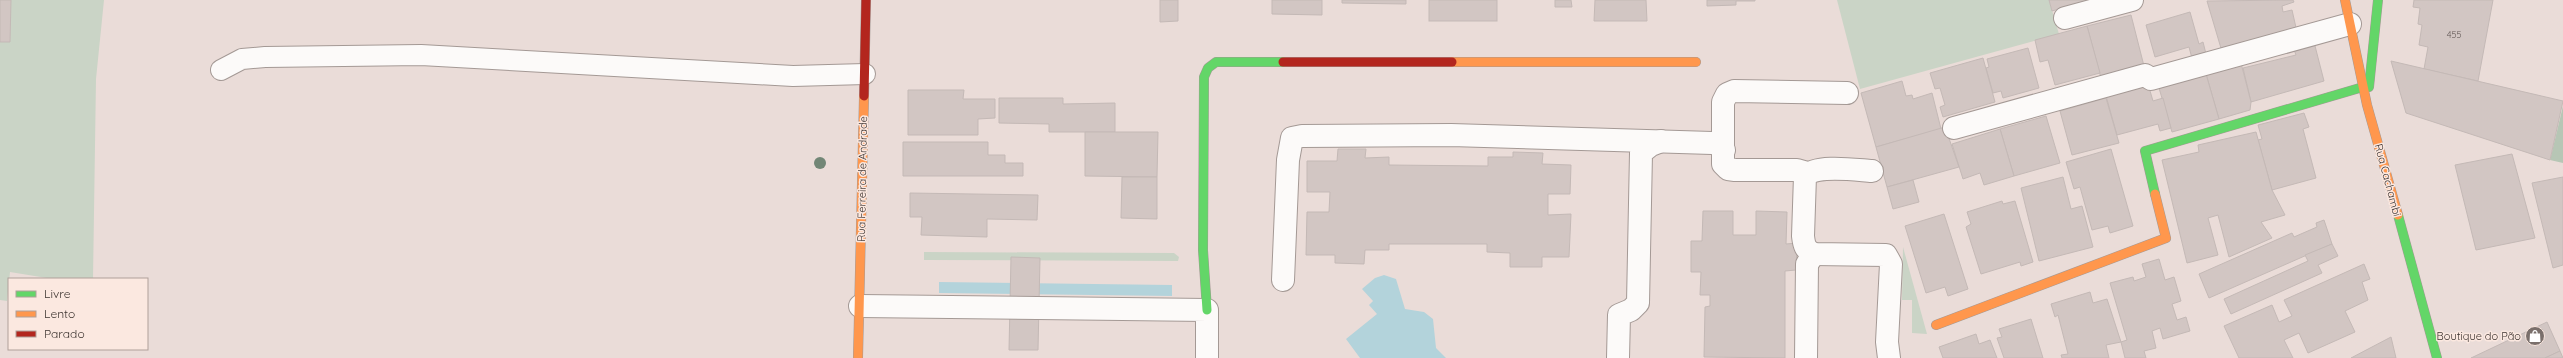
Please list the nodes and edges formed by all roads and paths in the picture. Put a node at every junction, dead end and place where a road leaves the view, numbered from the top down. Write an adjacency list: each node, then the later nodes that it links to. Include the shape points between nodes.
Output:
1 (866, 0): 9 (street, Rua Ferreira de Andrade)
2 (2132, 0): 5 (street)
3 (2345, 0): 6 (street, Rua Cachambi)
4 (2378, 0): 12 (street)
5 (2065, 18)
6 (2350, 24): 10 (street, Rua Cachambi); 13 (street, via 2152,79 2145,75)
7 (1696, 62): 21 (street, via 1216,62 1208,68 1204,77 1203,250)
8 (221, 70): 9 (lane, via 242,59 265,57 421,55 794,76)
9 (865, 74): 20 (street, Rua Ferreira de Andrade)
10 (2363, 87): 12 (street, Rua Cachambi); 22 (street, via 2145,150 2166,238)
11 (1847, 93): 15 (street, via 1734,91 1727,94 1723,102)
12 (2367, 105): 28 (street, Rua Cachambi)
13 (1954, 128)
14 (1661, 141): 15 (street, via 1721,144); 19 (street, via 1451,135 1292,138 1288,160); 25 (street, via 1641,152 1638,303 1631,310 1619,315)
15 (1724, 150): 17 (street, via 1723,164 1728,169 1796,170 1804,172)
16 (1872, 171): 17 (street, via 1821,170 1811,171)
17 (1806, 176): 18 (street, via 1804,246 1808,252)
18 (1814, 254): 26 (street, via 1807,264); 27 (street, via 1886,255 1891,264 1887,342)
19 (1283, 280)
20 (860, 306): 21 (street); 23 (street, Rua Ferreira de Andrade)
21 (1207, 310): 24 (street)
22 (1936, 325)
23 (858, 358)
24 (1207, 358)
25 (1618, 358)
26 (1806, 358)
27 (1889, 358)
28 (2437, 358)

